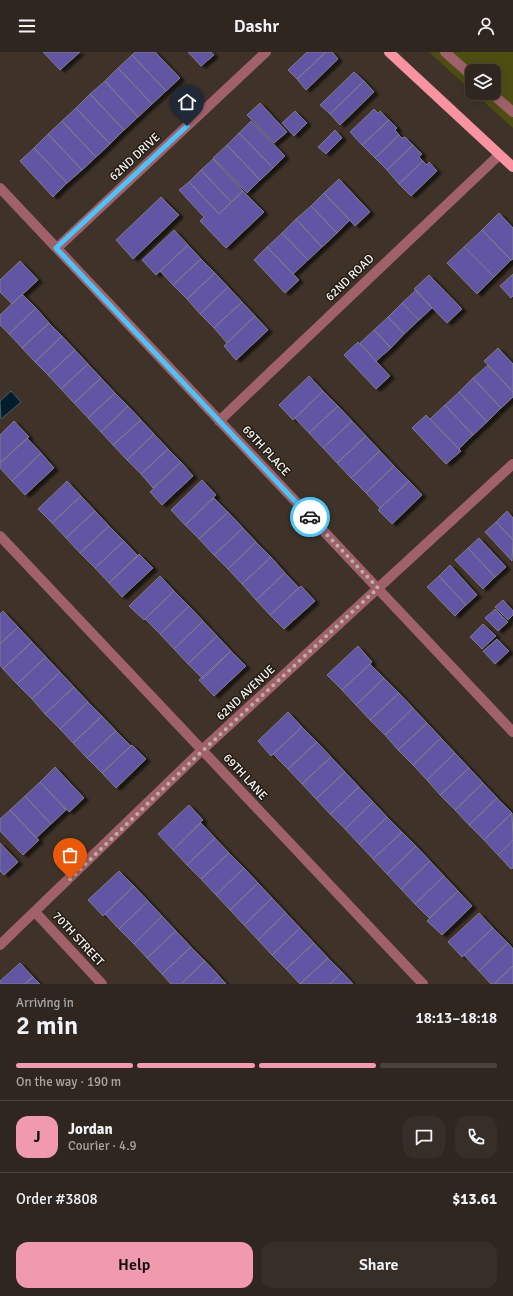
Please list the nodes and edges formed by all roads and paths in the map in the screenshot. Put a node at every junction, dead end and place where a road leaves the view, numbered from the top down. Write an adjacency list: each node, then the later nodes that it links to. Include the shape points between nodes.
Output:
1 (266, 52): 10 (street, 62ND DRIVE)
2 (389, 52): 7 (main road)
3 (445, 52): 4 (street)
4 (465, 70)
5 (499, 100): 6 (street)
6 (513, 112)
7 (499, 155): 8 (main road); 11 (street, 62ND ROAD)
8 (513, 167)
9 (0, 188): 10 (street, 69TH PLACE)
10 (56, 248): 11 (street, 69TH PLACE)
11 (219, 421): 14 (street, 69TH PLACE)
12 (513, 464): 14 (street, 62ND AVENUE)
13 (0, 536): 16 (street, 69TH LANE)
14 (378, 588): 15 (street, 69TH PLACE); 16 (street, 62ND AVENUE)
15 (513, 732)
16 (202, 750): 17 (street, 62ND AVENUE); 20 (street, 69TH LANE)
17 (35, 912): 18 (street, 62ND AVENUE); 19 (street, 70TH STREET)
18 (0, 945)
19 (102, 984)
20 (423, 984)

